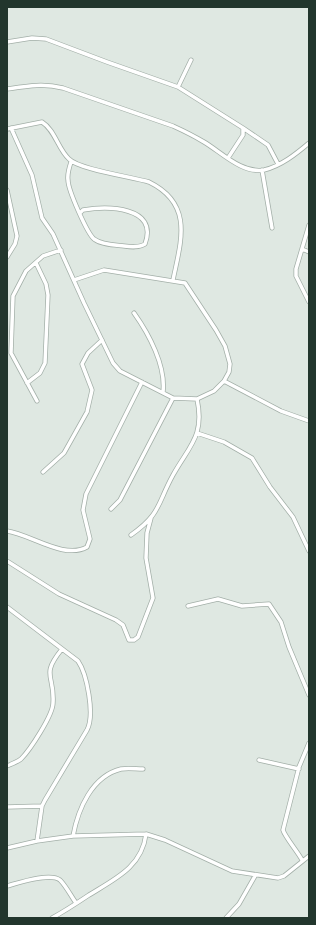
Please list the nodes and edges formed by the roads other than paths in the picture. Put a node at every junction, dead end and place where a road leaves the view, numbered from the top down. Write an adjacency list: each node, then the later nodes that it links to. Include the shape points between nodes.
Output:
1 (7, 42): 3 (street, via 32,38 46,39)
2 (191, 60): 3 (street)
3 (178, 86): 6 (street)
4 (7, 89): 8 (street, via 38,85 63,88 173,126 191,134)
5 (9, 128): 9 (street, via 42,122 47,125); 17 (street, via 30,170 42,218)
6 (243, 128): 8 (street, via 243,135); 10 (street, via 268,145)
7 (309, 143): 10 (street)
8 (228, 158): 11 (street, via 248,168)
9 (71, 162): 13 (street, via 69,187); 22 (street, via 149,182 167,194 181,220 182,229)
10 (278, 164): 11 (street)
11 (262, 170): 15 (street)
12 (7, 190): 19 (street, via 17,236)
13 (80, 213): 13 (street, via 95,240 135,247 145,244 148,227 144,219 136,214 124,210 95,208)
14 (309, 226): 16 (street)
15 (272, 228)
16 (302, 249): 18 (street); 23 (street, via 296,276)
17 (60, 250): 20 (street, via 48,254); 21 (street)
18 (309, 252)
19 (7, 257)
20 (36, 263): 28 (street, via 48,295 45,363 40,373); 28 (street, via 26,271 20,281 14,292 12,305 11,353)
21 (74, 280): 22 (street, via 104,270); 25 (street)
22 (173, 280): 26 (street, via 185,283 189,287 225,346 230,364)
23 (309, 302)
24 (134, 313): 29 (street, via 155,349 163,376)
25 (102, 340): 27 (street, via 117,368); 35 (street, via 88,353 82,364 92,390 87,412 64,453)
26 (224, 381): 31 (street, via 214,391); 33 (street, via 263,403 297,419)
27 (142, 382): 29 (street); 38 (street, via 86,494 83,510 90,539 87,547 69,550 53,547)
28 (27, 383): 32 (street)
29 (163, 392): 30 (street)
30 (174, 398): 31 (street); 36 (street, via 120,500)
31 (197, 399): 34 (street)
32 (37, 401)
33 (309, 421)
34 (197, 433): 37 (street, via 193,445 173,475 160,505); 40 (street, via 224,442 252,458 293,517)
35 (43, 472)
36 (111, 510)
37 (151, 518): 39 (street); 41 (street, via 146,558 153,598 138,637 134,640 130,640 122,625 108,614 63,597)
38 (7, 531)
39 (131, 534)
40 (309, 551)
41 (7, 561)
42 (188, 606): 45 (street, via 218,599 242,606 269,604 281,622)
43 (7, 607): 44 (street)
44 (62, 649): 48 (street, via 49,667 54,702 50,715 21,758); 51 (street, via 78,661 83,670 92,719)
45 (309, 695)
46 (309, 744): 49 (street)
47 (259, 760): 49 (street)
48 (7, 766)
49 (299, 768): 58 (street, via 283,830)
50 (143, 769): 54 (street, via 121,769 100,780 80,811)
51 (42, 806): 52 (street); 55 (street)
52 (7, 808)
53 (146, 834): 54 (street); 59 (street, via 165,840 232,872); 61 (street, via 140,856 129,869)
54 (73, 836): 55 (street)
55 (37, 841): 56 (street)
56 (7, 848)
57 (309, 856): 58 (street)
58 (302, 860): 59 (street, via 283,877)
59 (255, 876): 63 (street, via 239,904)
60 (7, 886): 61 (street, via 54,877 61,882)
61 (76, 903): 62 (street)
62 (52, 918)
63 (226, 918)

